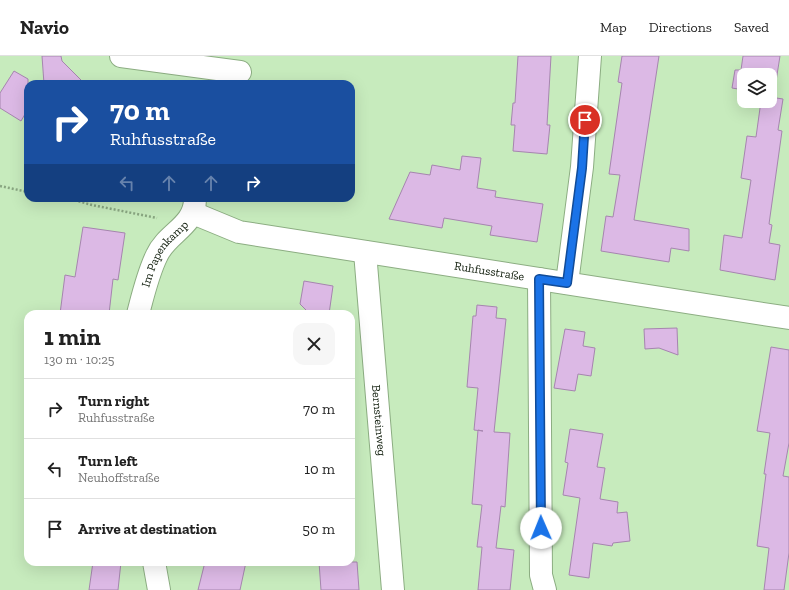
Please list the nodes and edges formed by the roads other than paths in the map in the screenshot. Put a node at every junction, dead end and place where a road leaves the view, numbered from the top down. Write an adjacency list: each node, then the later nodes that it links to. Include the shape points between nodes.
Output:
1 (122, 56): 3 (street)
2 (590, 56): 7 (street, via 582,168)
3 (241, 71)
4 (194, 205): 5 (street, Ruhfusstraße, via 239,232); 8 (street, Im Papenkamp, via 185,226 168,238 156,255)
5 (365, 252): 6 (street, Ruhfusstraße); 12 (street, Bernsteinweg)
6 (539, 279): 7 (street, Ruhfusstraße); 13 (street, via 541,575)
7 (567, 283): 9 (street, Ruhfusstraße)
8 (139, 310)
9 (789, 318)
10 (155, 566): 11 (street)
11 (159, 590)
12 (393, 590)
13 (546, 590)

